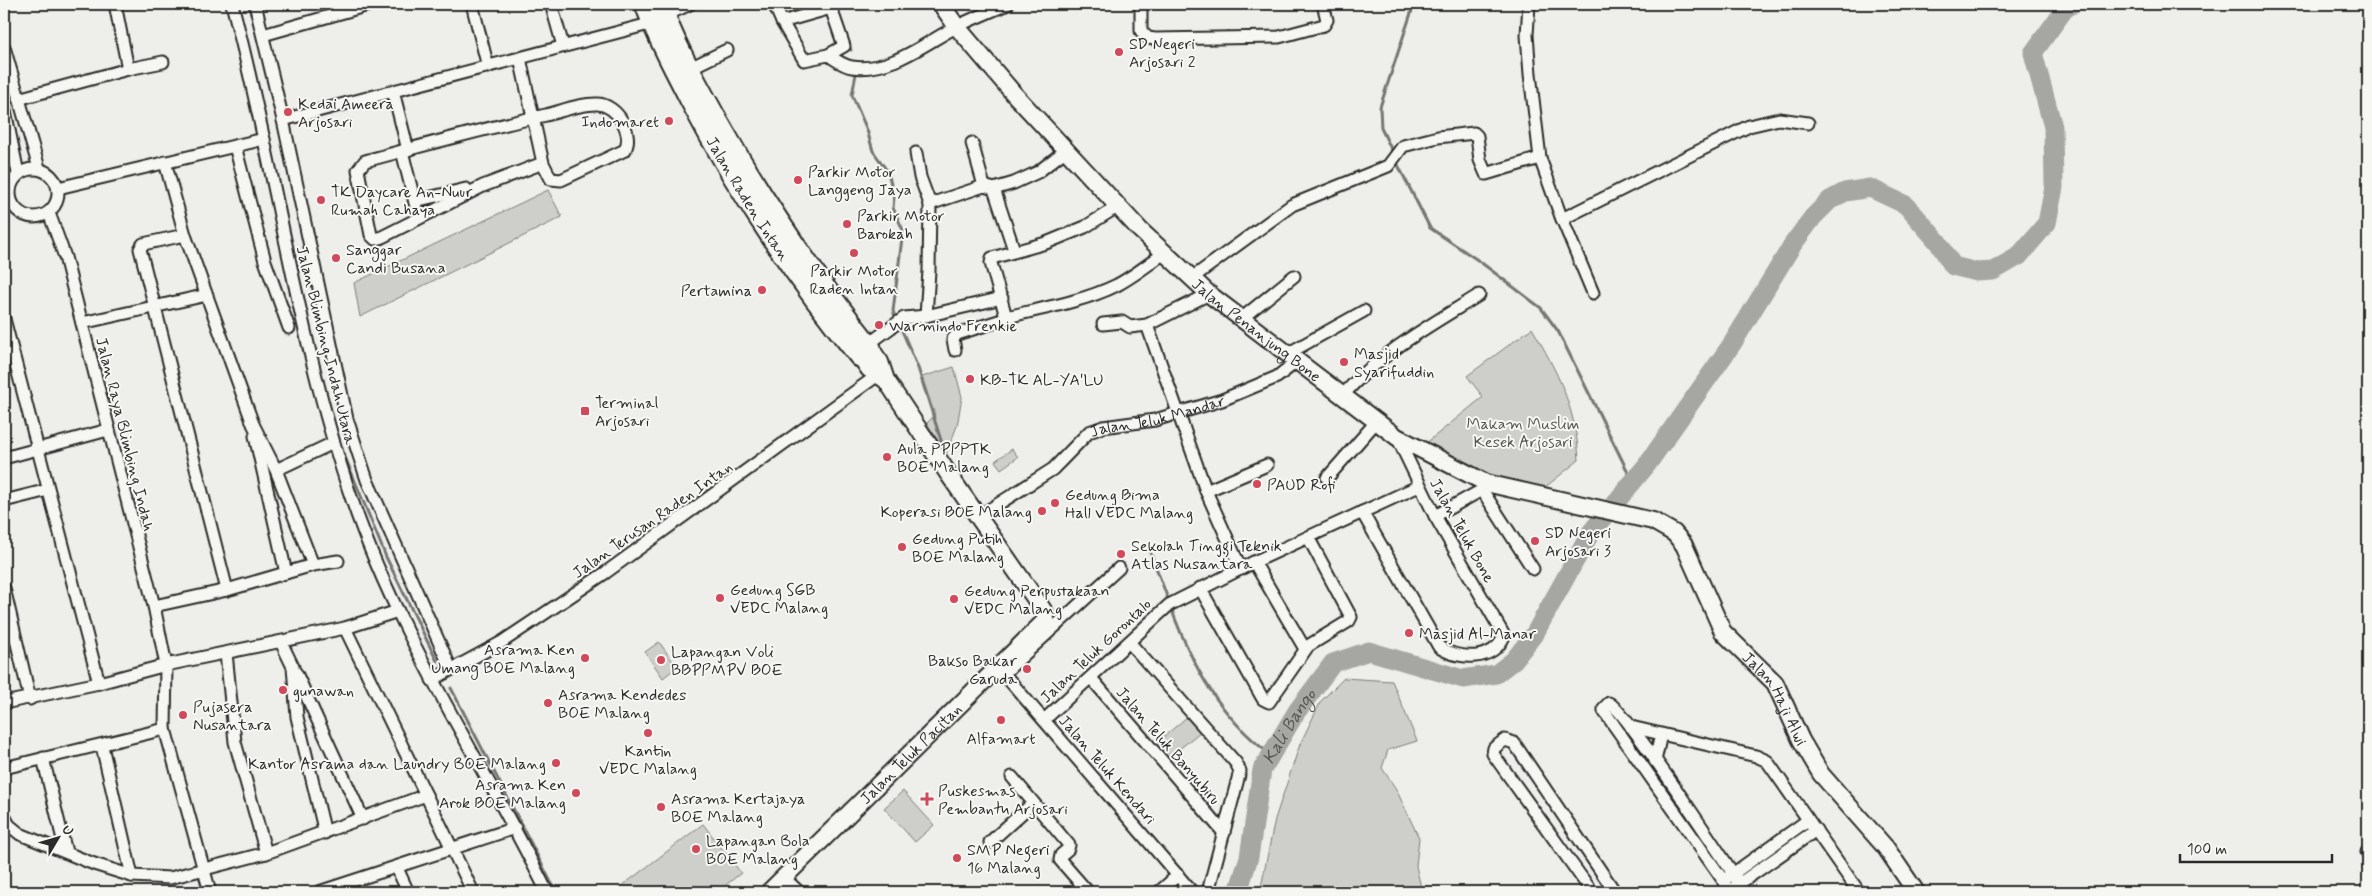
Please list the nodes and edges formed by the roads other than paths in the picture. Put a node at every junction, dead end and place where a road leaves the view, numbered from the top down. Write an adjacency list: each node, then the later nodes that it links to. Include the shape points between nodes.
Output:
1 (115, 4): 26 (street)
2 (232, 4): 34 (street, Jalan Blimbing Indah Utara)
3 (255, 4): 18 (street, Jalan Blimbing Indah Utara)
4 (372, 4): 18 (street)
5 (472, 4): 25 (street)
6 (551, 4): 19 (street)
7 (690, 4): 15 (street)
8 (774, 4): 16 (street)
9 (941, 4): 17 (street, Jalan Penanjung Bone)
10 (1008, 4): 17 (street)
11 (1141, 4): 12 (street, via 1141,31 1148,38 1155,39 1279,37 1324,25 1327,20)
12 (1323, 4)
13 (1529, 4): 40 (street, via 1529,65)
14 (831, 6): 16 (street); 22 (street, via 844,45 841,50)
15 (656, 12): 19 (street); 27 (highway, Jalan Raden Intan); 55 (highway, Jalan Raden Intan, via 701,119)
16 (782, 22): 22 (street, via 804,60)
17 (957, 27): 22 (street, via 913,52 868,67 851,67); 37 (street, Jalan Penanjung Bone)
18 (263, 35): 32 (street, Jalan Blimbing Indah Utara)
19 (563, 46): 23 (street)
20 (4, 47): 29 (street)
21 (727, 50): 27 (street)
22 (828, 55)
23 (520, 58): 25 (street); 31 (street)
24 (163, 62): 26 (street)
25 (488, 67): 28 (street)
26 (128, 69): 29 (street)
27 (688, 69): 55 (highway, Jalan Raden Intan)
28 (393, 91): 32 (street); 38 (street)
29 (18, 99): 43 (street)
30 (4, 106): 44 (street)
31 (534, 117): 38 (street); 42 (street); 42 (street, via 593,104 602,105 618,115 628,137 622,152 561,180 550,179)
32 (283, 120): 121 (street, Jalan Blimbing Indah Utara, via 347,419 367,480)
33 (1808, 123): 54 (street, via 1780,119 1748,126)
34 (264, 139): 36 (street); 86 (street, Jalan Blimbing Indah Utara, via 290,266)
35 (972, 143): 47 (street)
36 (235, 146): 41 (street); 75 (street, via 265,261)
37 (1066, 150): 47 (street, via 1038,172 1014,183); 51 (street, Jalan Penanjung Bone)
38 (405, 151): 49 (street); 53 (street, via 365,161 359,167 371,235 378,239)
39 (916, 153): 50 (street)
40 (1540, 158): 54 (street); 60 (street, via 1486,174 1474,133 1438,137 1403,146 1388,166 1292,204)
41 (165, 162): 46 (street); 56 (street)
42 (543, 163): 45 (street)
43 (39, 168): 44 (street); 46 (street, via 51,175)
44 (18, 174): 48 (street)
45 (483, 186): 49 (street); 53 (street)
46 (58, 188): 52 (street, via 58,197)
47 (989, 188): 50 (street); 57 (street)
48 (6, 195): 52 (street, via 23,215 36,218)
49 (415, 202): 53 (street)
50 (930, 204): 68 (street)
51 (1117, 207): 57 (street, via 1085,227 1046,243); 58 (street, Jalan Penanjung Bone)
52 (49, 212): 72 (street, Jalan Raya Blimbing Indah, via 65,257)
53 (418, 218)
54 (1562, 219): 61 (street)
55 (770, 224): 76 (highway, Jalan Raden Intan, via 842,323)
56 (186, 235): 63 (street); 66 (street, via 140,247)
57 (1014, 250): 65 (street, via 992,258)
58 (1164, 252): 60 (street, Jalan Penanjung Bone); 69 (street, via 1134,276 1115,286)
59 (1294, 276): 71 (street)
60 (1192, 278): 62 (street, Jalan Penanjung Bone)
61 (1593, 293)
62 (1209, 294): 71 (street, Jalan Penanjung Bone); 74 (street)
63 (206, 295): 66 (street); 83 (street)
64 (1479, 295): 80 (street, via 1396,348 1364,372)
65 (1002, 298): 68 (street); 69 (street)
66 (154, 307): 72 (street); 111 (street)
67 (1364, 311): 78 (street, Jalan Teluk Mandar)
68 (926, 316): 76 (street, via 904,318)
69 (1006, 317): 77 (street, via 957,334 953,339)
70 (4, 318): 87 (street)
71 (1241, 319): 78 (street, Jalan Penanjung Bone)
72 (82, 323): 84 (street, Jalan Raya Blimbing Indah)
73 (1103, 324): 74 (street)
74 (1147, 325): 81 (street)
75 (289, 328)
76 (866, 350): 79 (street, Jalan Raden Intan)
77 (955, 350)
78 (1291, 358): 80 (street, Jalan Penanjung Bone); 81 (street, Jalan Teluk Mandar, via 1277,377)
79 (882, 376): 99 (street); 121 (street, Jalan Terusan Raden Intan, via 605,573 502,642)
80 (1343, 395): 82 (street, Jalan Penanjung Bone)
81 (1178, 414): 95 (street); 99 (street, Jalan Teluk Mandar, via 1089,432 1053,468)
82 (1376, 422): 85 (street, Jalan Penanjung Bone); 91 (street)
83 (253, 424): 90 (street); 108 (street)
84 (108, 430): 87 (street); 112 (street, Jalan Raya Blimbing Indah)
85 (1397, 437): 92 (street, Jalan Teluk Bone); 93 (street, Jalan Penanjung Bone)
86 (333, 443): 90 (street); 113 (street, Jalan Blimbing Indah Utara, via 352,502)
87 (38, 449): 88 (street); 94 (street)
88 (4, 458)
89 (1267, 466): 95 (street)
90 (276, 470): 104 (street)
91 (1327, 478)
92 (1419, 486): 97 (street, Jalan Teluk Gorontalo); 100 (street, Jalan Teluk Bone)
93 (1484, 486): 98 (street, Jalan Penanjung Bone); 100 (street); 107 (street)
94 (48, 490): 96 (street); 125 (street)
95 (1206, 491): 106 (street)
96 (4, 502)
97 (1362, 512): 100 (street, Jalan Teluk Bone, via 1439,647 1450,653 1482,656 1500,644 1504,636); 101 (street, Jalan Teluk Gorontalo)
98 (1634, 515): 173 (street, Jalan Haji Alwi, via 1666,527 1684,545 1723,632 1775,683 1801,740 1821,774 1886,848)
99 (978, 516): 122 (street, Jalan Teluk Pacitan, via 1045,613 1046,620 1042,626)
100 (1435, 516)
101 (1308, 537): 103 (street, Jalan Teluk Gorontalo); 117 (street, via 1350,614 1349,622)
102 (338, 561): 104 (street)
103 (1254, 562): 106 (street, Jalan Teluk Gorontalo); 117 (street)
104 (313, 565): 108 (street)
105 (1119, 568): 122 (street, Jalan Teluk Pacitan)
106 (1240, 568): 110 (street, Jalan Teluk Gorontalo)
107 (1534, 569)
108 (286, 573): 111 (street)
109 (4, 588): 126 (street)
110 (1200, 588): 116 (street, Jalan Teluk Gorontalo, via 1169,605); 117 (street, via 1266,702 1273,699)
111 (227, 590): 112 (street)
112 (154, 606): 119 (street, Jalan Raya Blimbing Indah)
113 (398, 611): 114 (street); 124 (street, Jalan Blimbing Indah Utara)
114 (345, 628): 115 (street); 137 (street)
115 (281, 642): 118 (street); 120 (street)
116 (1129, 642): 123 (street, Jalan Teluk Gorontalo); 147 (street, via 1240,771)
117 (1305, 649)
118 (226, 653): 119 (street); 151 (street, via 235,742)
119 (166, 664): 125 (street); 130 (street, Jalan Raya Blimbing Indah)
120 (293, 667): 142 (street); 146 (street, via 297,717)
121 (451, 670): 124 (street, Jalan Terusan Raden Intan)
122 (1001, 670): 128 (street, Jalan Teluk Kendari); 156 (street, Jalan Teluk Pacitan)
123 (1090, 678): 128 (street, Jalan Teluk Gorontalo); 147 (street, Jalan Teluk Banyubiru)
124 (432, 680): 144 (street, Jalan Blimbing Indah Utara)
125 (99, 683): 126 (street)
126 (30, 698): 127 (street)
127 (4, 702)
128 (1044, 720): 154 (street, Jalan Teluk Kendari)
129 (1631, 727): 131 (street); 134 (street); 140 (street, via 1615,706 1607,705 1604,712)
130 (165, 729): 132 (street); 153 (street, Jalan Raya Blimbing Indah)
131 (1662, 734): 134 (street); 143 (street, via 1764,759)
132 (102, 746): 133 (street); 155 (street)
133 (43, 758): 135 (street); 150 (street)
134 (1655, 761): 139 (street)
135 (4, 768)
136 (1012, 777): 138 (street)
137 (426, 795): 142 (street); 149 (street)
138 (1033, 803): 148 (street); 166 (street, via 1069,845 1060,860)
139 (1686, 805): 140 (street); 157 (street)
140 (1676, 812): 157 (street)
141 (4, 816): 150 (street, via 8,825 20,834)
142 (363, 819): 146 (street)
143 (1808, 820): 145 (street); 157 (street)
144 (515, 828): 149 (street); 163 (street, Jalan Blimbing Indah Utara)
145 (1816, 830): 157 (street); 172 (street)
146 (325, 833): 151 (street)
147 (1224, 833): 169 (street)
148 (990, 842)
149 (451, 848): 152 (street); 162 (street)
150 (66, 852): 155 (street)
151 (266, 853): 153 (street)
152 (397, 868): 158 (street); 161 (street)
153 (203, 870): 155 (street, via 170,878); 159 (street, Jalan Raya Blimbing Indah)
154 (1178, 875): 167 (street); 168 (street, Jalan Teluk Kendari)
155 (132, 876)
156 (784, 877): 164 (street, Jalan Teluk Pacitan); 165 (street)
157 (1732, 886)
158 (337, 889): 160 (street)
159 (210, 892)
160 (319, 892)
161 (408, 892)
162 (473, 892)
163 (548, 892)
164 (769, 892)
165 (799, 892)
166 (1088, 892)
167 (1159, 892)
168 (1192, 892)
169 (1208, 892)
170 (1592, 892): 171 (street, via 1493,754 1494,748 1505,740 1514,743)
171 (1615, 892)
172 (1859, 892)
173 (1916, 892)

